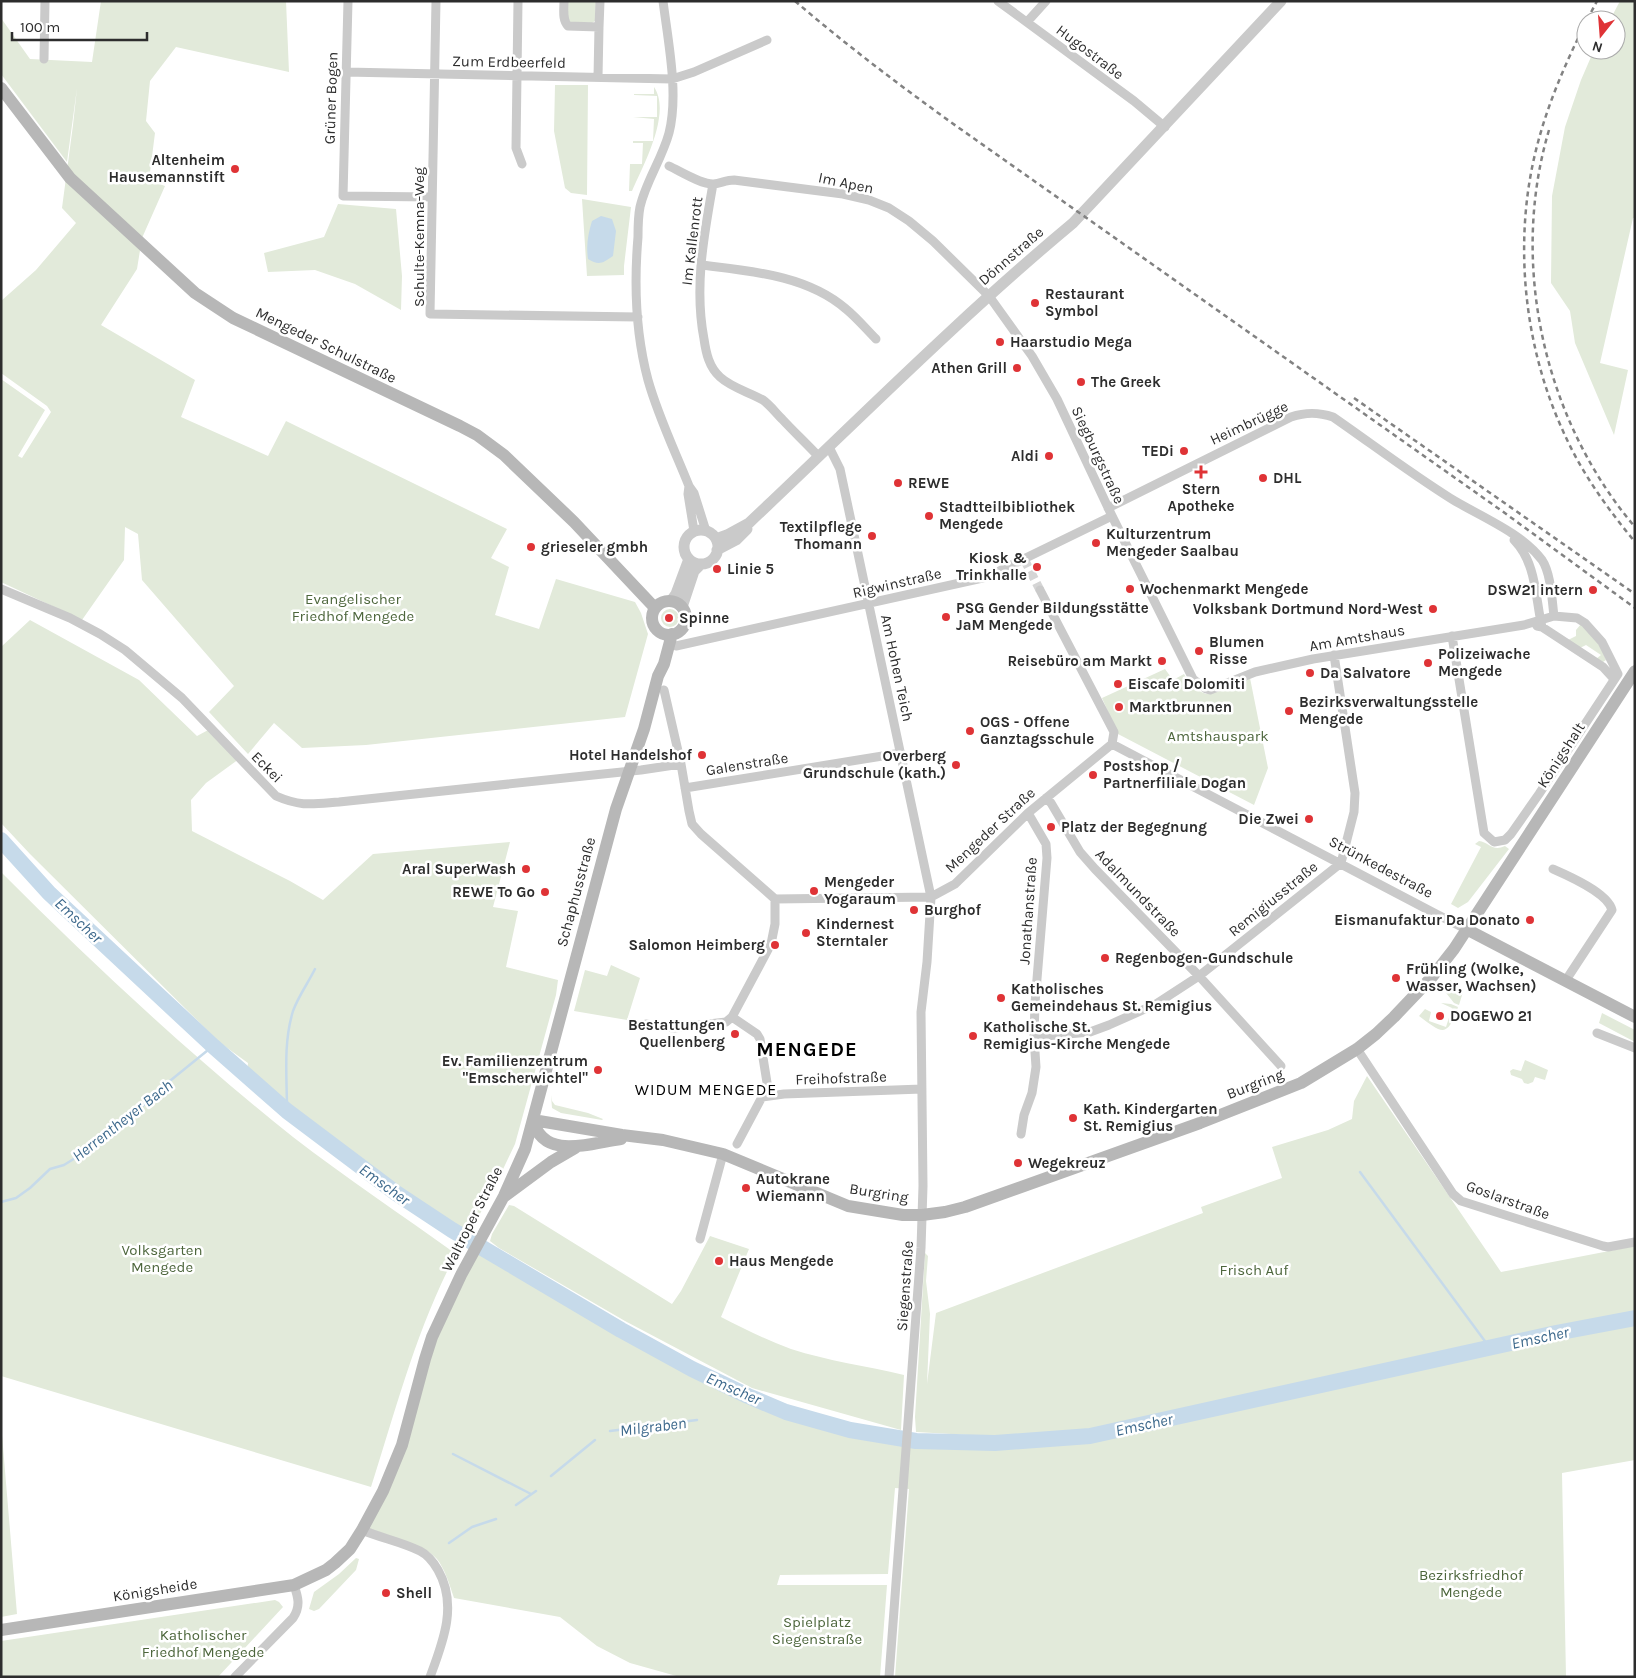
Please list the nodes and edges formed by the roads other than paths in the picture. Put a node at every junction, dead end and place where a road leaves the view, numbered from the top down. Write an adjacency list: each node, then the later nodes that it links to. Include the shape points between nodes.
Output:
1 (45, 1): 14 (street)
2 (348, 1): 15 (street, Grüner Bogen)
3 (436, 1): 16 (street, Schulte-Kemna-Weg)
4 (518, 1): 17 (street)
5 (564, 1): 12 (street, via 564,18 568,26)
6 (600, 1): 12 (street)
7 (663, 1): 19 (street)
8 (998, 1): 11 (street, Hugostraße)
9 (1046, 1): 11 (street)
10 (1281, 1): 21 (street, Dönnstraße)
11 (1027, 22): 21 (street, Hugostraße)
12 (599, 27): 18 (street)
13 (767, 40): 19 (street)
14 (44, 59)
15 (346, 72): 16 (street, Zum Erdbeerfeld); 25 (street, Grüner Bogen, via 343,196)
16 (434, 74): 17 (street, Zum Erdbeerfeld); 25 (street, Schulte-Kemna-Weg)
17 (518, 76): 18 (street, Zum Erdbeerfeld); 22 (street, via 516,148)
18 (598, 77): 19 (street, Zum Erdbeerfeld)
19 (672, 79): 28 (street, via 668,136 640,207 636,267)
20 (1, 88): 44 (main road, Mengeder Schulstraße, via 70,178 195,293 233,318 460,426 491,444 574,522)
21 (1165, 127): 27 (street, Dönnstraße, via 1073,223)
22 (522, 164)
23 (669, 166): 24 (street, Im Apen, via 702,182)
24 (714, 184): 26 (street, Im Kallenrott, via 704,230); 27 (street, Im Apen, via 734,180 843,194 889,208 934,241)
25 (432, 197): 28 (street, Schulte-Kemna-Weg, via 430,314)
26 (701, 265): 29 (street, via 766,274 814,289 846,309); 31 (street, Im Kallenrott, via 702,331 712,368 729,383 764,401)
27 (989, 296): 30 (street, Dönnstraße); 33 (street, Siegburgstraße, via 1049,385)
28 (638, 317): 32 (street, via 648,381)
29 (876, 340)
30 (829, 447): 31 (street, Dönnstraße); 43 (street, Am Hohen Teich, via 840,468)
31 (819, 457): 37 (street, Dönnstraße, via 750,523 741,536)
32 (689, 486): 35 (street); 36 (street)
33 (1110, 512): 34 (street, Heimbrügge, via 1291,417 1313,412 1333,417 1449,497); 43 (street, Rigwinstraße, via 987,577); 54 (street, Siegburgstraße, via 1190,674)
34 (1500, 527): 45 (street, Heimbrügge, via 1543,561); 46 (street, Heimbrügge, via 1528,558)
35 (694, 531): 36 (street); 38 (street, via 684,546)
36 (706, 531): 37 (street)
37 (716, 544): 39 (street, via 716,554)
38 (689, 559): 39 (street); 42 (street, via 676,594)
39 (701, 564): 42 (street)
40 (1, 589): 59 (street, Eckei, via 70,618 125,650 182,698 276,796 296,804)
41 (1040, 590): 56 (street, via 1114,732)
42 (676, 604): 44 (main road, via 662,602); 48 (main road, via 685,612 685,622)
43 (868, 604): 48 (street, Rigwinstraße); 57 (street, Am Hohen Teich)
44 (655, 608): 48 (main road, via 653,622)
45 (1554, 616): 46 (street, Am Amtshaus); 50 (street, Am Amtshaus, via 1577,618 1585,623 1602,642)
46 (1541, 623): 47 (street, Am Amtshaus); 51 (street)
47 (1452, 636): 49 (street, Am Amtshaus); 53 (street, via 1484,830 1494,842 1505,840 1511,834)
48 (670, 638): 59 (main road, Schaphusstraße)
49 (1334, 655): 54 (street, Am Amtshaus, via 1255,672 1216,689); 64 (street, Remigiusstraße, via 1355,793 1354,812)
50 (1611, 660): 51 (street); 53 (street, Am Amtshaus, via 1618,674)
51 (1603, 667): 53 (street)
52 (1635, 671): 63 (main road, Königshalt)
53 (1614, 679)
54 (1200, 685)
55 (664, 690): 58 (street)
56 (1112, 744): 61 (street, Mengeder Straße); 64 (street, Strünkedestraße)
57 (901, 753): 60 (street, Galenstraße); 66 (street, Am Hohen Teich)
58 (681, 764): 59 (street); 60 (street)
59 (629, 771): 81 (main road, Schaphusstraße, via 584,924)
60 (685, 788): 67 (street, via 688,811 696,829)
61 (1046, 798): 62 (street, Mengeder Straße); 69 (street, Adalmundstraße, via 1094,869)
62 (1028, 813): 66 (street, Mengeder Straße, via 955,884); 75 (street, Jonathanstraße, via 1046,844 1047,858)
63 (1518, 853): 68 (main road, Burgring)
64 (1340, 863): 68 (street, Strünkedestraße); 69 (street, Remigiusstraße)
65 (1553, 869): 70 (street, via 1607,900 1612,910)
66 (931, 897): 67 (street, Mengeder Straße); 79 (street, Siegenstraße, via 921,998)
67 (775, 899): 72 (street, via 771,944)
68 (1468, 930): 70 (main road, Strünkedestraße); 77 (main road, Burgring, via 1432,977 1394,1017)
69 (1199, 976): 75 (street, Remigiusstraße, via 1156,1004 1109,1025 1090,1032); 78 (street, Adalmundstraße)
70 (1566, 980): 71 (main road, Strünkedestraße)
71 (1635, 1017)
72 (732, 1018): 73 (street, via 726,1022 674,1028); 80 (street, via 757,1034 760,1040)
73 (646, 1024)
74 (1597, 1033): 76 (street)
75 (1034, 1037): 82 (street, Jonathanstraße, via 1036,1067)
76 (1635, 1048)
77 (1357, 1049): 88 (main road, Burgring, via 1301,1083 1200,1123 965,1207); 90 (street, Goslarstraße, via 1453,1194 1461,1200 1603,1246)
78 (1281, 1066)
79 (922, 1089): 80 (street, Freihofstraße); 88 (street, Siegenstraße)
80 (765, 1096): 84 (street)
81 (533, 1120): 83 (main road); 85 (main road, via 538,1133 548,1142 562,1146); 87 (main road, Waltroper Straße, via 525,1149)
82 (1021, 1134)
83 (632, 1137): 85 (main road); 86 (main road)
84 (737, 1144)
85 (580, 1145): 87 (main road)
86 (723, 1154): 88 (main road, Burgring, via 848,1206); 89 (street)
87 (504, 1196): 91 (main road, Waltroper Straße, via 432,1337 402,1445 390,1477)
88 (922, 1215): 97 (street, Siegenstraße)
89 (700, 1239)
90 (1635, 1242)
91 (362, 1530): 92 (main road, Waltroper Straße, via 350,1549); 96 (street, via 420,1551 433,1562 442,1578 448,1601 448,1620)
92 (312, 1578): 93 (main road, Königsheide)
93 (294, 1585): 94 (main road, Königsheide); 95 (street, via 298,1611)
94 (1, 1630)
95 (235, 1677)
96 (430, 1677)
97 (889, 1677)

